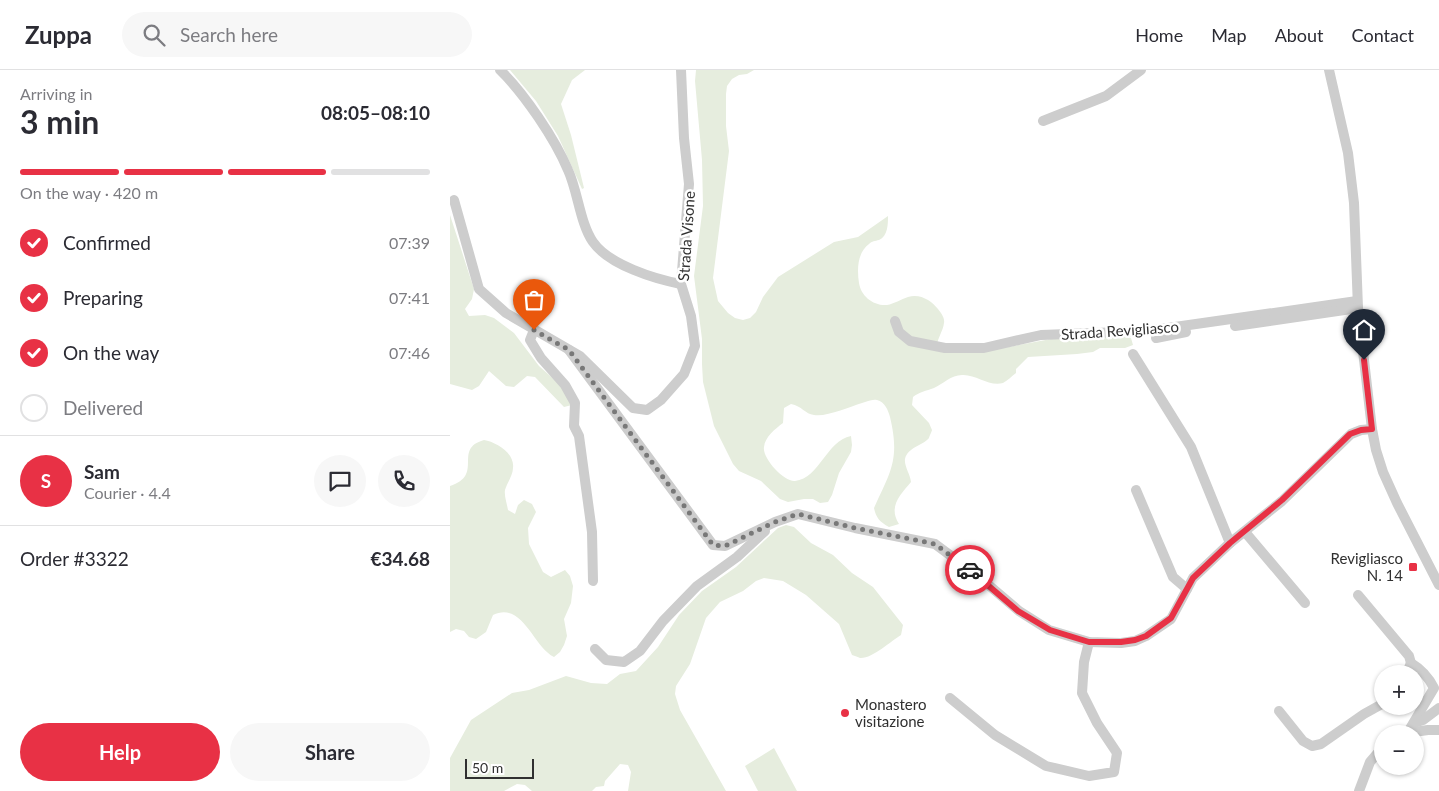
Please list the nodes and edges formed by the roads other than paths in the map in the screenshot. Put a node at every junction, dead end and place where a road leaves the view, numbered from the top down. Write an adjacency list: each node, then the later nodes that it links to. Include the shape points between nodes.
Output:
1 (500, 70): 7 (street, via 515,84 553,142 568,170 593,242 605,254 627,266 658,279)
2 (681, 70): 7 (street, Strada Visone, via 689,184)
3 (1141, 70): 5 (street, via 1106,96)
4 (1329, 70): 8 (street, via 1348,153 1354,203)
5 (1043, 120)
6 (454, 200): 10 (street, Strada Visone, via 479,289 506,313)
7 (681, 284): 12 (street, Strada Visone, via 691,316 695,346 684,374 647,410 633,408 580,356)
8 (1358, 305): 9 (street, Strada Revigliasco, via 1147,331 1041,335 984,348 945,348 910,341 899,332); 11 (street, Strada Revigliasco); 14 (street)
9 (895, 321)
10 (534, 330): 12 (street, Strada Visone); 19 (street, via 530,340 575,403 574,426 580,436 592,532)
11 (1156, 338)
12 (569, 350): 16 (street, via 713,545 725,546)
13 (1133, 354): 18 (street, via 1190,447)
14 (1372, 429): 17 (street, via 1350,434); 20 (street, via 1383,472)
15 (1136, 490): 21 (street, via 1173,577)
16 (775, 522): 24 (street, via 798,514 935,544 1018,611 1050,630); 25 (street, via 737,557 697,586 640,650 624,662 606,660)
17 (1245, 532): 18 (street); 23 (street)
18 (1230, 543): 21 (street, via 1193,578)
19 (593, 581)
20 (1439, 585)
21 (1187, 589): 24 (street, via 1171,618 1146,636 1121,642)
22 (1358, 595): 26 (street, via 1409,656)
23 (1304, 603)
24 (1089, 642): 27 (street, via 1082,693 1117,753 1114,772 1089,776 1046,766 995,735)
25 (595, 649)
26 (1411, 663): 31 (street, via 1431,680 1434,688)
27 (950, 698)
28 (1374, 708): 30 (street, via 1321,744 1312,746 1303,741)
29 (1439, 708): 31 (street)
30 (1279, 711)
31 (1414, 722): 32 (street)
32 (1412, 725)
33 (1439, 730): 34 (street)
34 (1424, 731)
35 (1374, 757): 36 (street)
36 (1359, 791)

